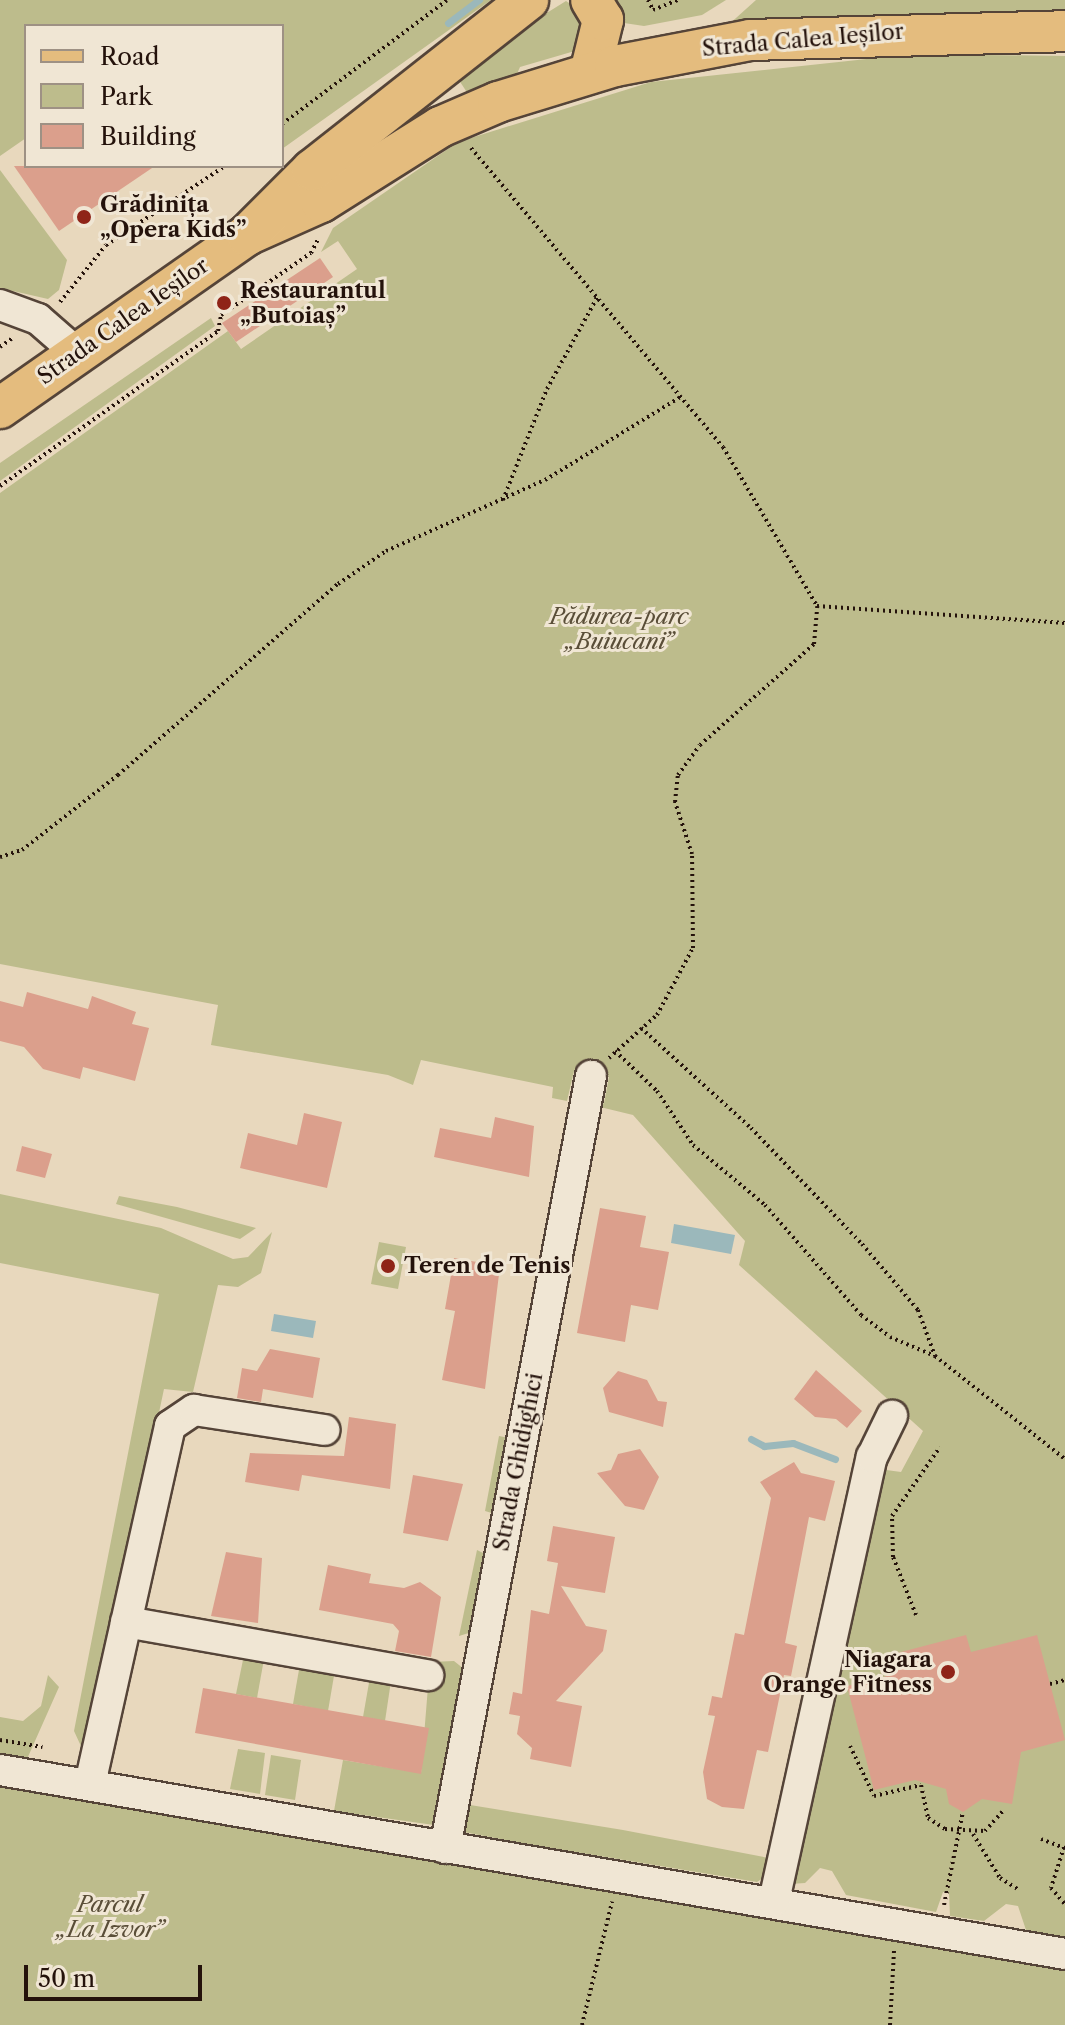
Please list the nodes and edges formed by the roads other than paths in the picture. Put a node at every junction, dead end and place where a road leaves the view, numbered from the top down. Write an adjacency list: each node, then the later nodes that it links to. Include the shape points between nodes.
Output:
1 (528, 0): 5 (main road, Strada Calea Ieșilor, via 312,170)
2 (591, 0): 4 (main road, via 603,20)
3 (1065, 31): 4 (main road, Strada Calea Ieșilor, via 750,40)
4 (590, 73): 5 (main road, Strada Calea Ieșilor, via 440,127 321,202)
5 (247, 235): 7 (main road, Strada Calea Ieșilor)
6 (0, 305): 7 (street, via 38,319)
7 (77, 353): 8 (main road, Strada Calea Ieșilor)
8 (0, 408)
9 (591, 1076): 16 (street, Strada Ghidighici)
10 (892, 1416): 17 (street, via 872,1457)
11 (324, 1430): 12 (street, via 194,1410 182,1414 170,1426)
12 (126, 1622): 13 (street); 15 (street)
13 (428, 1675)
14 (0, 1770): 15 (street)
15 (90, 1784): 16 (street)
16 (445, 1848): 17 (street)
17 (774, 1901): 18 (street)
18 (1065, 1954)

